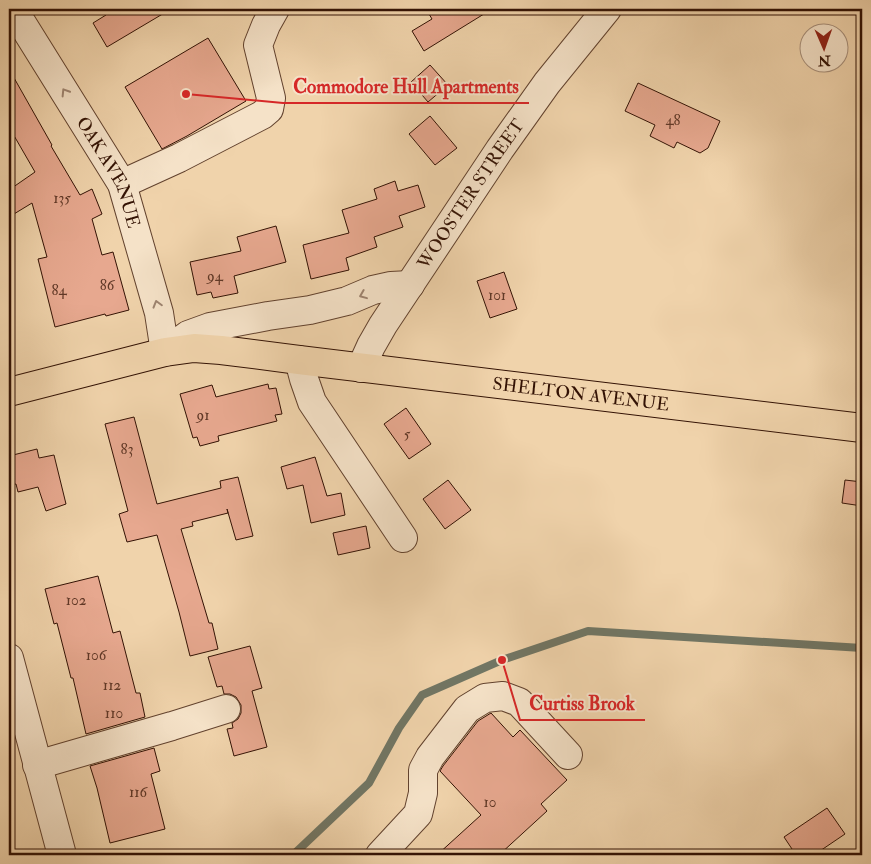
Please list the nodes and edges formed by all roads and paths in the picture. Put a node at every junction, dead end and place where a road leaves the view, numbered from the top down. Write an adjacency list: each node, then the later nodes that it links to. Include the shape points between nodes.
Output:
1 (13, 9): 4 (street, OAK AVENUE, one-way to 1)
2 (275, 9): 4 (street, via 258,45 271,98 269,109)
3 (607, 9): 5 (street, WOOSTER STREET, via 536,98)
4 (122, 184): 6 (street, OAK AVENUE, one-way to 4, via 159,313)
5 (410, 286): 6 (street, WOOSTER STREET, one-way to 6, via 391,286 310,310 210,327 188,335); 8 (street, WOOSTER STREET, via 371,346)
6 (165, 352): 7 (main road, WOOSTER STREET, via 194,348); 9 (main road, WOOSTER STREET)
7 (299, 360): 8 (main road, SHELTON AVENUE); 11 (street, via 312,402)
8 (361, 368): 10 (main road, SHELTON AVENUE)
9 (9, 392)
10 (862, 428)
11 (403, 538)
12 (9, 658): 15 (street)
13 (226, 709): 15 (street)
14 (568, 755): 17 (street, via 519,702 503,696 485,698 467,709 430,756 423,770 423,793 418,814)
15 (37, 765): 16 (street)
16 (62, 855)
17 (380, 855)

